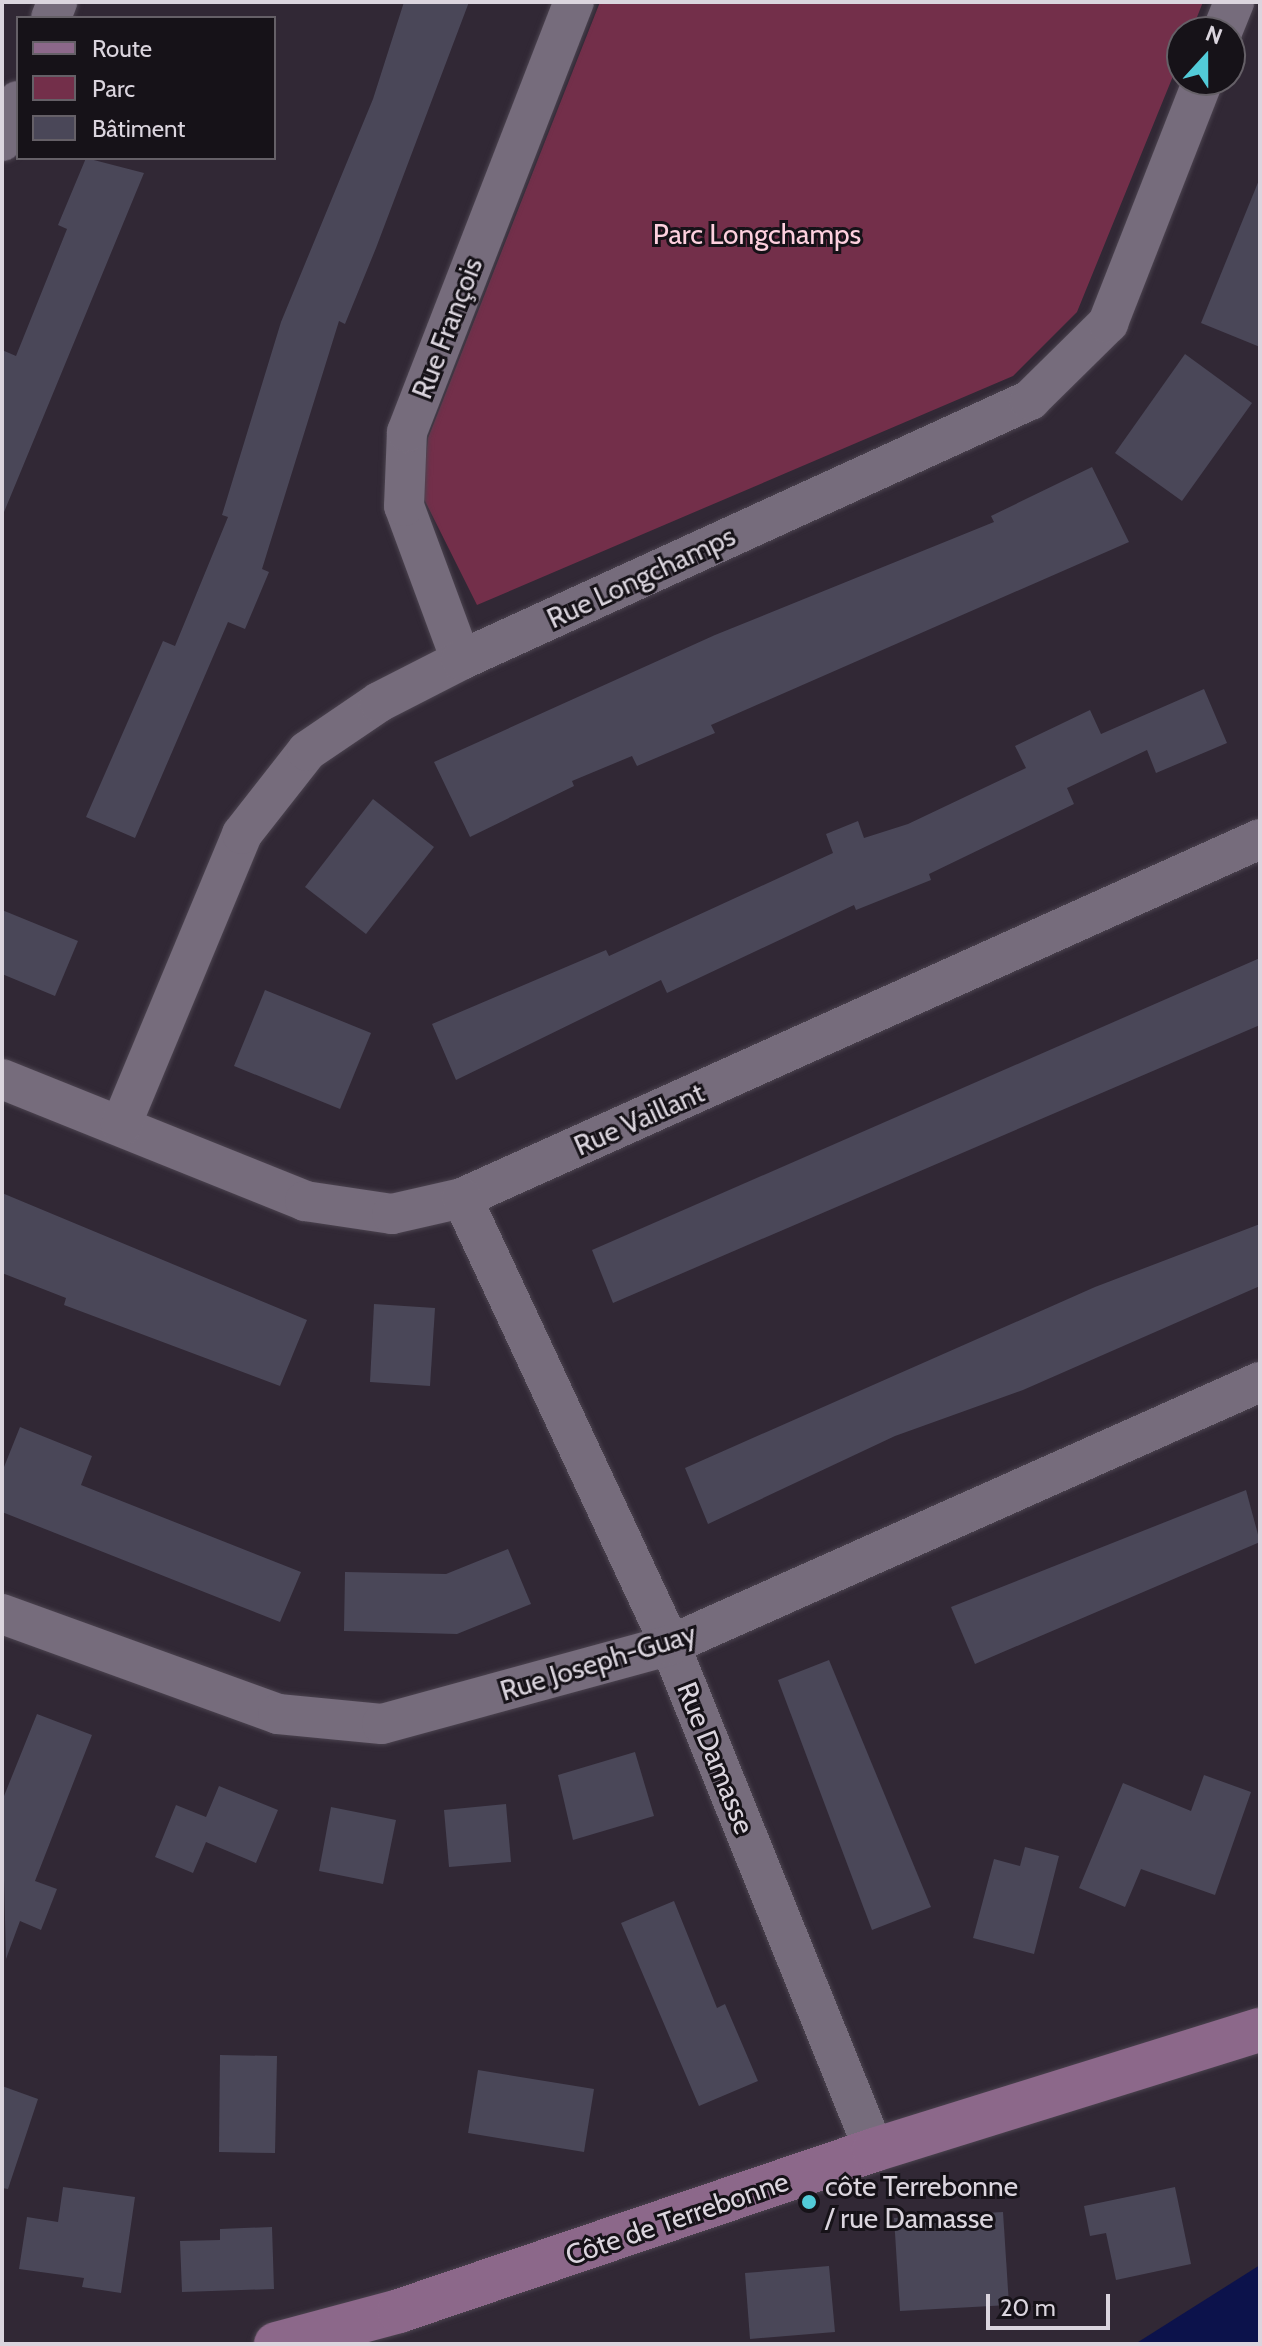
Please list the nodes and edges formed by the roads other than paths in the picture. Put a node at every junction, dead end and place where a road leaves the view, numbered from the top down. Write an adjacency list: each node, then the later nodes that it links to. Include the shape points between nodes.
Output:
1 (574, 2): 5 (street, Rue François, via 407,432 404,506)
2 (1197, 96): 5 (street, Rue Longchamps, via 1108,323 1030,400)
3 (16, 106): 4 (street)
4 (2, 141)
5 (461, 660): 8 (street, Rue Longchamps, via 379,702 307,751 242,834)
6 (1260, 839): 9 (street, Rue Vaillant)
7 (2, 1079): 8 (street, Rue Vaillant)
8 (121, 1125): 9 (street, Rue Vaillant, via 305,1201 392,1214)
9 (462, 1198): 12 (street, Rue Damasse)
10 (1260, 1382): 12 (street, Rue Joseph-Guay)
11 (2, 1614): 12 (street, Rue Joseph-Guay, via 278,1714 382,1724)
12 (670, 1645): 14 (street, Rue Damasse)
13 (1260, 2030): 14 (main road, Côte de Terrebonne)
14 (874, 2150): 15 (main road, Côte de Terrebonne, via 422,2304)
15 (276, 2344)

